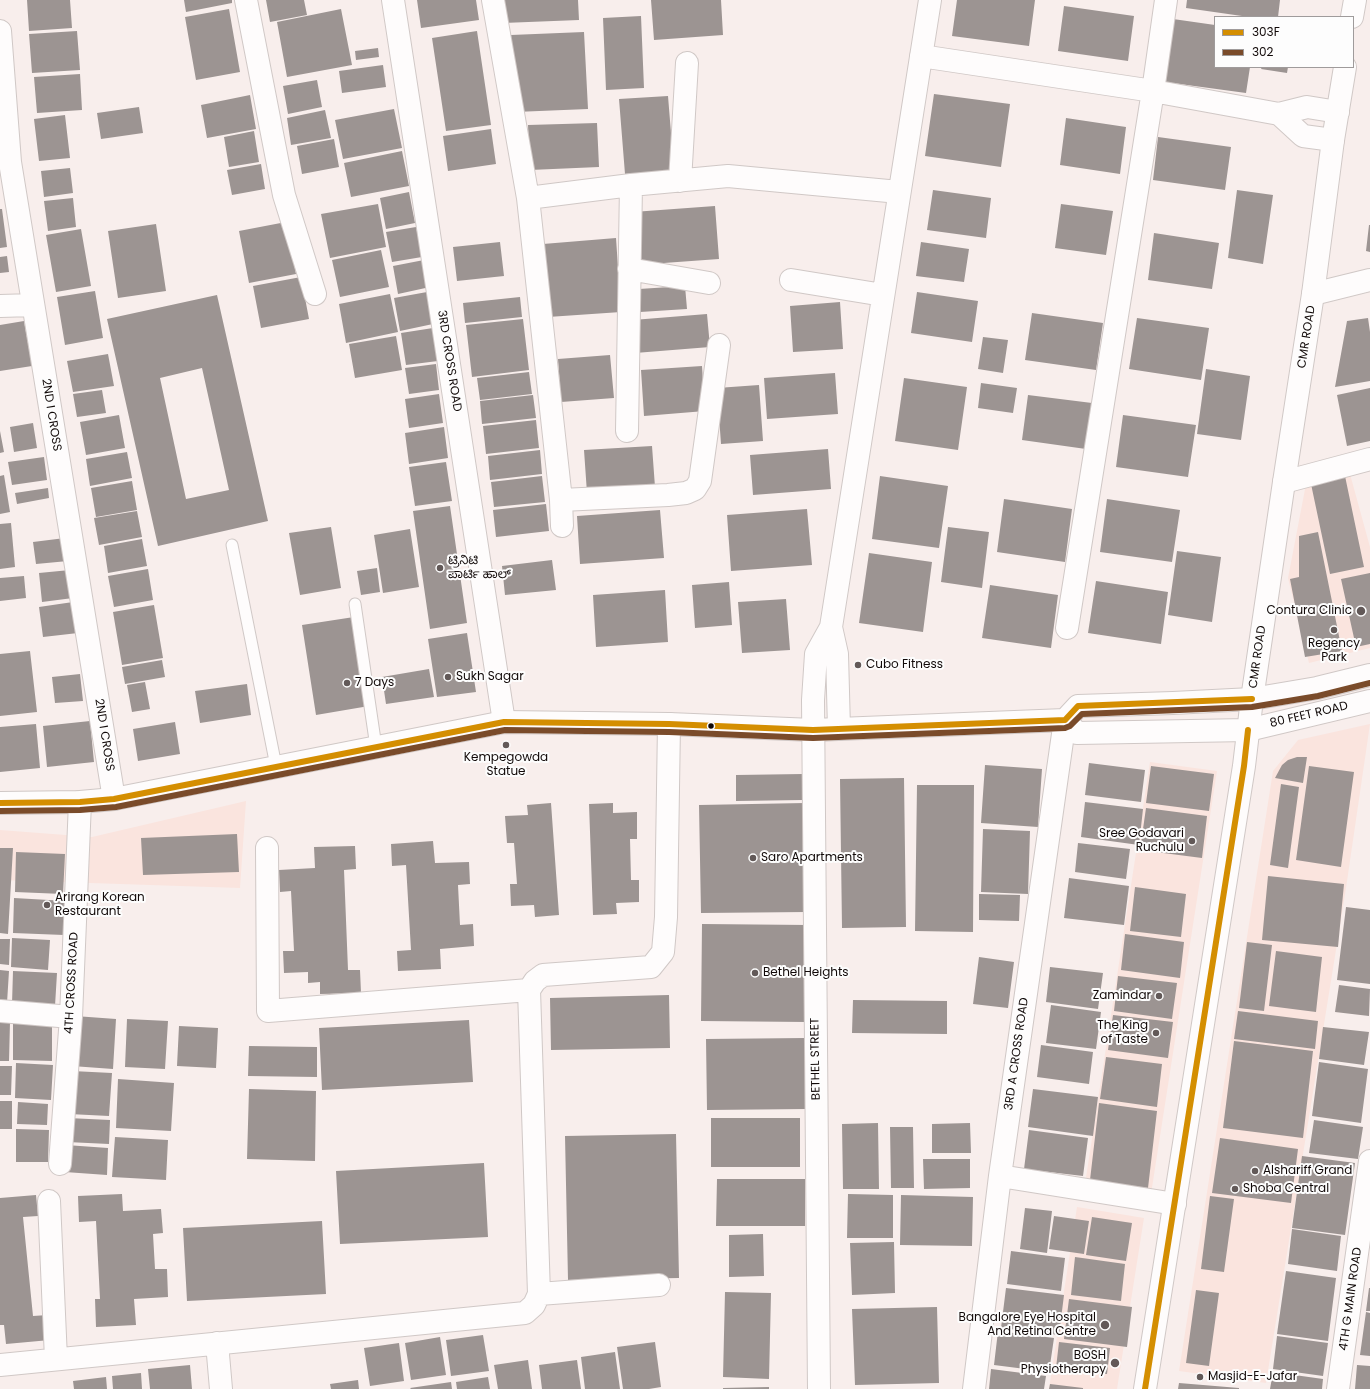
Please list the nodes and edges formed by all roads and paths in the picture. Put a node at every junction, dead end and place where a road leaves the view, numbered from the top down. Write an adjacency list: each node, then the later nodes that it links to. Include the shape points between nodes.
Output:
1 (246, 0): 25 (street, via 284,195)
2 (393, 0): 44 (street, 3RD CROSS ROAD)
3 (493, 0): 20 (street)
4 (930, 0): 9 (street)
5 (1166, 0): 12 (street)
6 (1355, 0): 7 (street)
7 (1352, 16)
8 (0, 31): 16 (street, 2ND I CROSS)
9 (921, 56): 12 (street); 19 (street)
10 (687, 63): 17 (street)
11 (1344, 68): 13 (street, CMR ROAD)
12 (1153, 91): 14 (street); 39 (street)
13 (1338, 112): 14 (street, via 1307,107); 15 (street, CMR ROAD)
14 (1279, 114): 15 (street, via 1303,136)
15 (1333, 140): 27 (street, CMR ROAD)
16 (5, 162): 28 (street, 2ND I CROSS)
17 (680, 181): 18 (street); 19 (street, via 728,176)
18 (631, 185): 20 (street); 21 (street)
19 (899, 192): 26 (street)
20 (528, 198): 34 (street)
21 (629, 269): 24 (street); 31 (street)
22 (791, 280): 26 (street)
23 (1370, 280): 27 (street)
24 (709, 283)
25 (316, 294)
26 (883, 294): 38 (street)
27 (1313, 294): 33 (street, CMR ROAD)
28 (33, 305): 29 (street); 51 (street, 2ND I CROSS)
29 (0, 306)
30 (719, 345): 34 (street, via 702,474 695,489 668,495)
31 (627, 431)
32 (1370, 459): 33 (street)
33 (1284, 482): 41 (street, CMR ROAD)
34 (561, 500): 35 (street)
35 (562, 526)
36 (232, 545): 50 (lane)
37 (355, 604): 49 (lane)
38 (831, 627): 46 (street, via 837,654); 47 (street, BETHEL STREET, via 816,654)
39 (1067, 628)
40 (1370, 675): 41 (street, 80 FEET ROAD, via 1317,688)
41 (1252, 699): 43 (street, 80 FEET ROAD, via 1078,706); 48 (street, CMR ROAD)
42 (1370, 701): 48 (street, 80 FEET ROAD)
43 (1065, 720): 46 (street); 48 (street, 80 FEET ROAD, via 1077,733); 60 (street, 3RD A CROSS ROAD)
44 (504, 722): 45 (street); 49 (street)
45 (669, 724): 47 (street); 55 (street, via 663,952 651,967 543,975)
46 (839, 729): 47 (street)
47 (813, 730): 69 (street, BETHEL STREET)
48 (1248, 730): 62 (street, CMR ROAD)
49 (376, 747): 50 (street)
50 (276, 766): 51 (street)
51 (114, 799): 52 (street)
52 (80, 802): 53 (street); 57 (street, 4TH CROSS ROAD)
53 (0, 803)
54 (267, 848): 55 (street, via 268,1011)
55 (529, 990): 64 (street)
56 (0, 1011): 57 (street)
57 (70, 1017): 59 (street, 4TH CROSS ROAD)
58 (1370, 1161): 72 (street, 4TH G MAIN ROAD)
59 (60, 1164)
60 (1000, 1176): 62 (street); 70 (street, 3RD A CROSS ROAD)
61 (49, 1201): 66 (street)
62 (1175, 1204): 71 (street, CMR ROAD)
63 (659, 1285): 64 (street)
64 (539, 1294): 65 (street, via 534,1305 525,1313)
65 (217, 1343): 66 (street); 68 (street)
66 (56, 1359): 67 (street)
67 (0, 1365)
68 (221, 1389)
69 (819, 1389)
70 (974, 1389)
71 (1145, 1389)
72 (1338, 1389)

